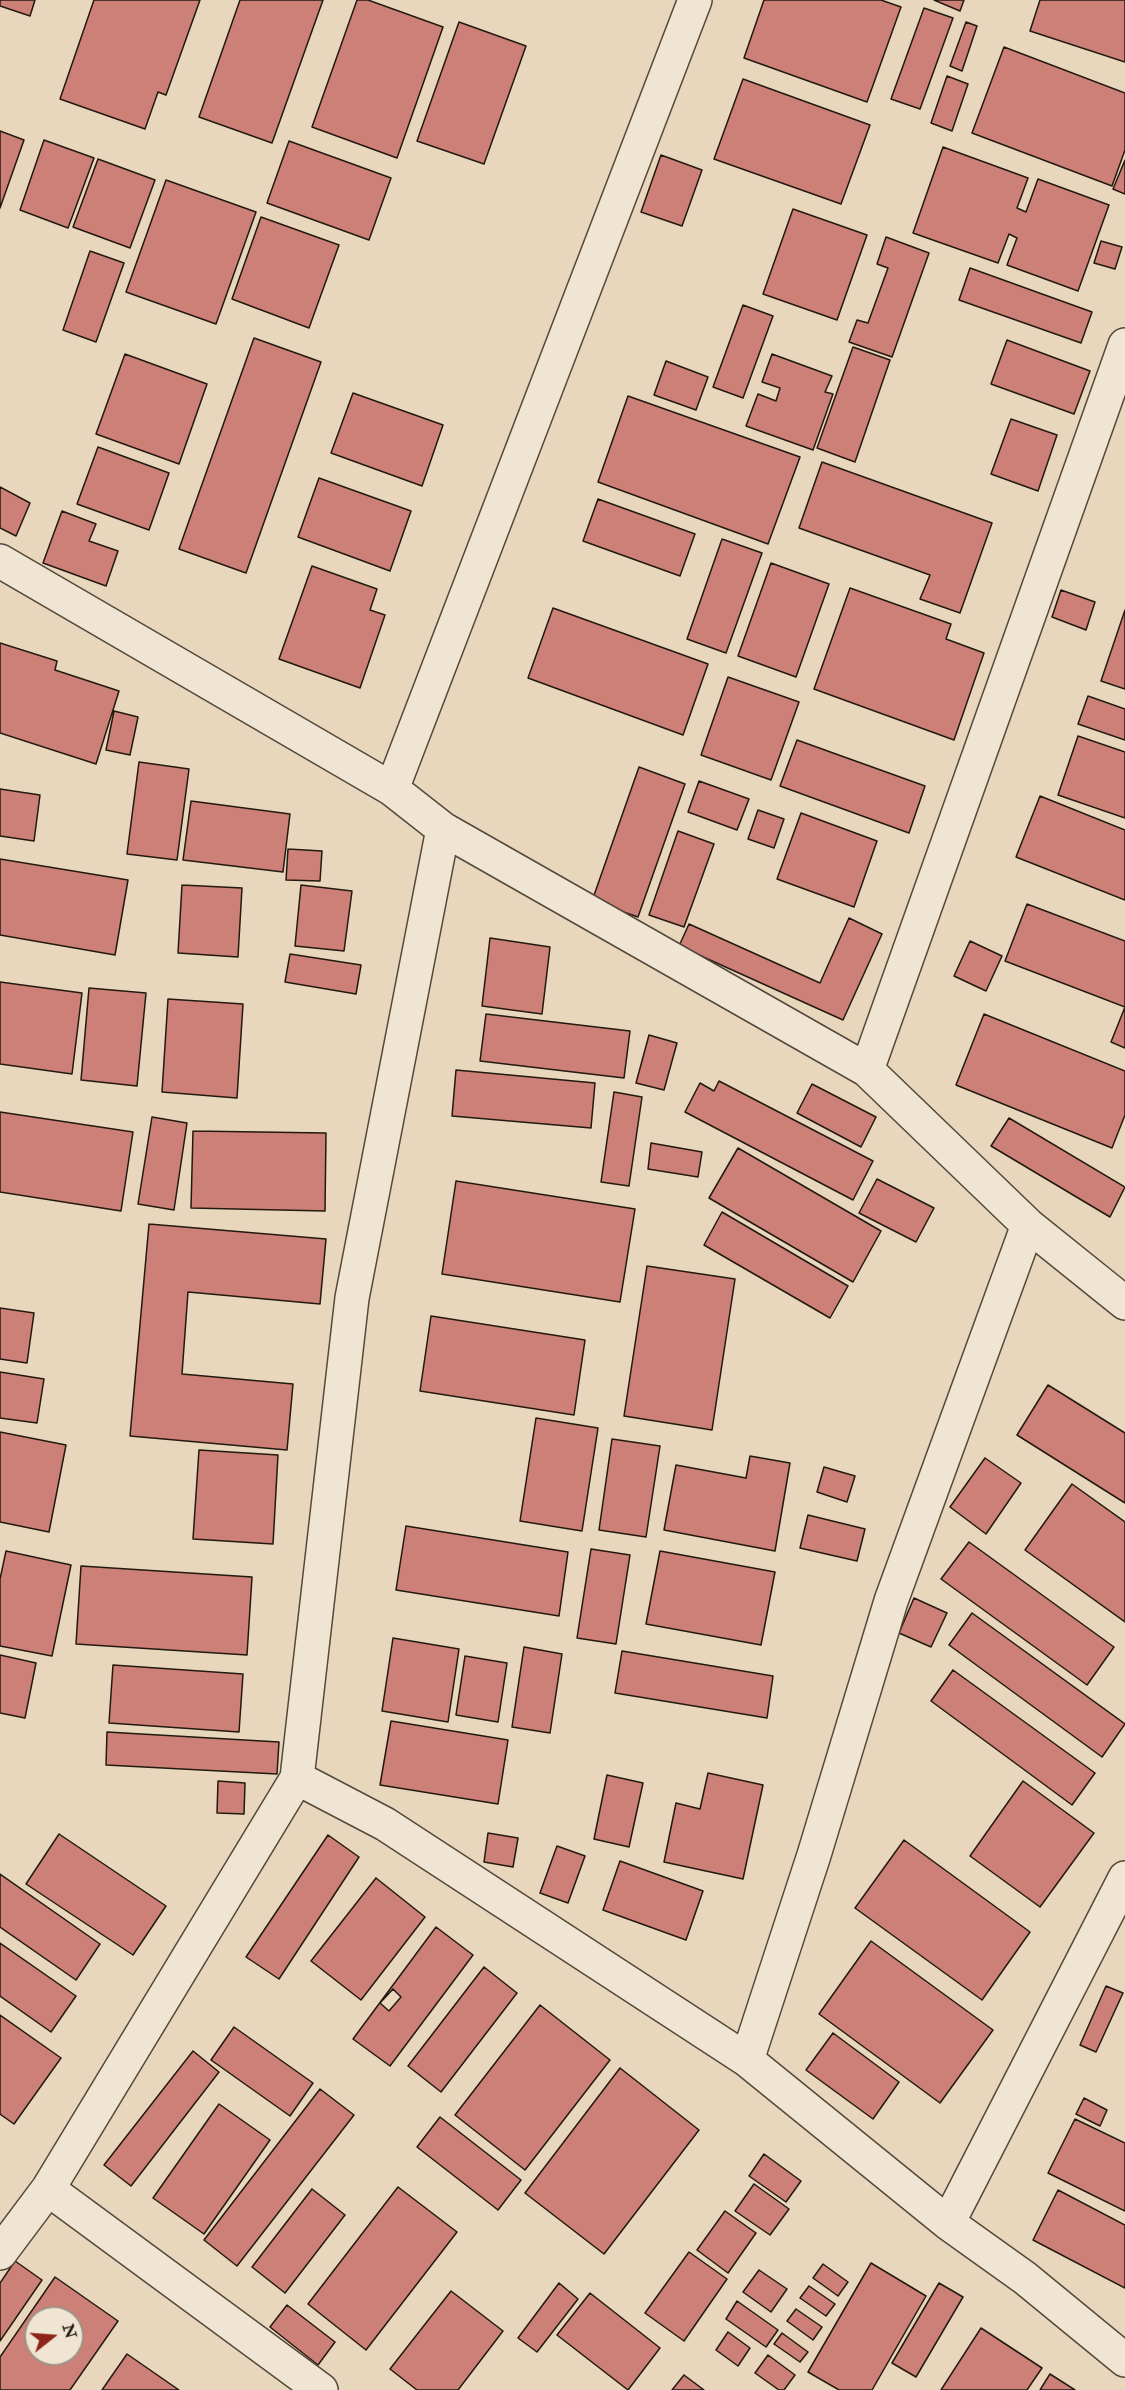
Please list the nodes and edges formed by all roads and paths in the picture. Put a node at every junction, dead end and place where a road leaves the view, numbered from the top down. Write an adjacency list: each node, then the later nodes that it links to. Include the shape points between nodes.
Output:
1 (685, 3): 4 (street)
2 (1125, 345): 6 (street)
3 (0, 561): 4 (street)
4 (392, 789): 5 (street)
5 (443, 829): 6 (street); 9 (street, via 352,1298)
6 (867, 1070): 7 (street)
7 (1028, 1225): 8 (street); 11 (street, via 891,1601)
8 (1125, 1303)
9 (297, 1778): 11 (street, via 385,1824); 12 (street)
10 (1125, 1878): 13 (street)
11 (747, 2060): 13 (street)
12 (48, 2189): 14 (street); 16 (street)
13 (948, 2223): 15 (street, via 1025,2278)
14 (0, 2253)
15 (1125, 2360)
16 (321, 2390)

